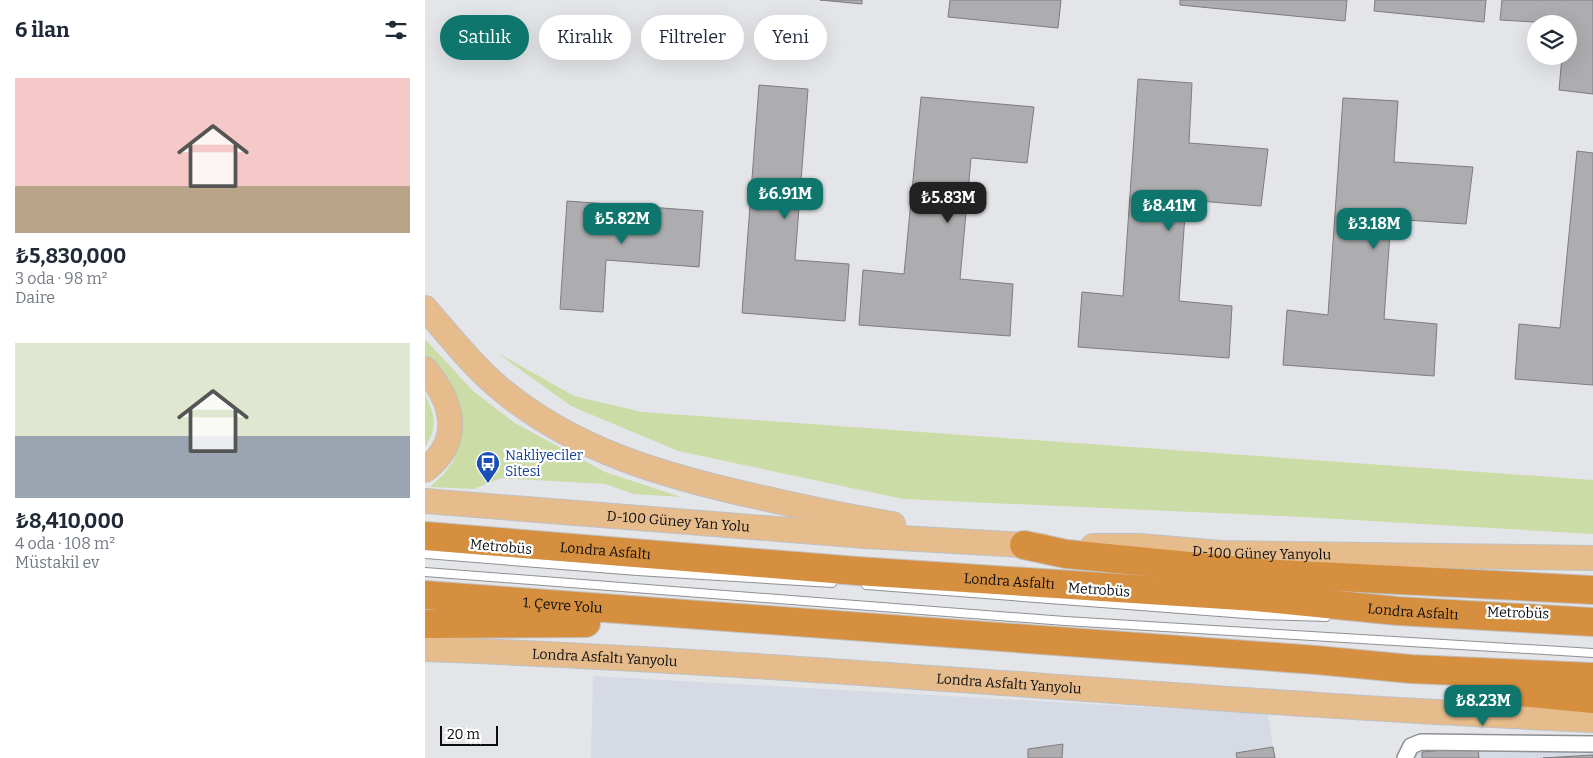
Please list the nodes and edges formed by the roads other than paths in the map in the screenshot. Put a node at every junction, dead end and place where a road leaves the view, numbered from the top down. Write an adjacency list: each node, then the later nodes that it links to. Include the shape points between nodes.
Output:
1 (425, 308): 6 (main road, via 496,386 558,429 587,444 665,474 911,528)
2 (425, 369): 3 (main road, via 444,395 450,413 450,433 445,451)
3 (425, 470)
4 (425, 501): 6 (main road, D-100 Güney Yan Yolu, via 865,536)
5 (425, 536): 17 (highway, Londra Asfaltı, via 866,572)
6 (931, 538): 7 (main road, D-100 Güney Yanyolu)
7 (1024, 546): 9 (main road, D-100 Güney Yanyolu, via 1141,546 1221,553); 13 (highway, via 1066,554 1261,573)
8 (425, 554): 11 (lane, Metrobüs)
9 (1593, 558)
10 (425, 572): 22 (lane, via 1065,621)
11 (837, 583)
12 (857, 584): 16 (lane, Metrobüs)
13 (1593, 590)
14 (425, 595): 15 (highway, 1. Çevre Yolu)
15 (699, 615): 19 (highway, via 634,624); 23 (highway)
16 (1335, 618)
17 (1593, 622)
18 (1455, 623): 20 (lane, Metrobüs)
19 (425, 624)
20 (1593, 627)
21 (425, 649): 26 (main road, Londra Asfaltı Yanyolu, via 650,659 1403,712)
22 (1593, 653)
23 (1316, 660): 24 (highway, via 1411,669); 25 (highway, via 1373,675 1437,685)
24 (1593, 677)
25 (1593, 700)
26 (1593, 720)
27 (1593, 744): 28 (street, via 1421,742 1411,746)
28 (1405, 758)

